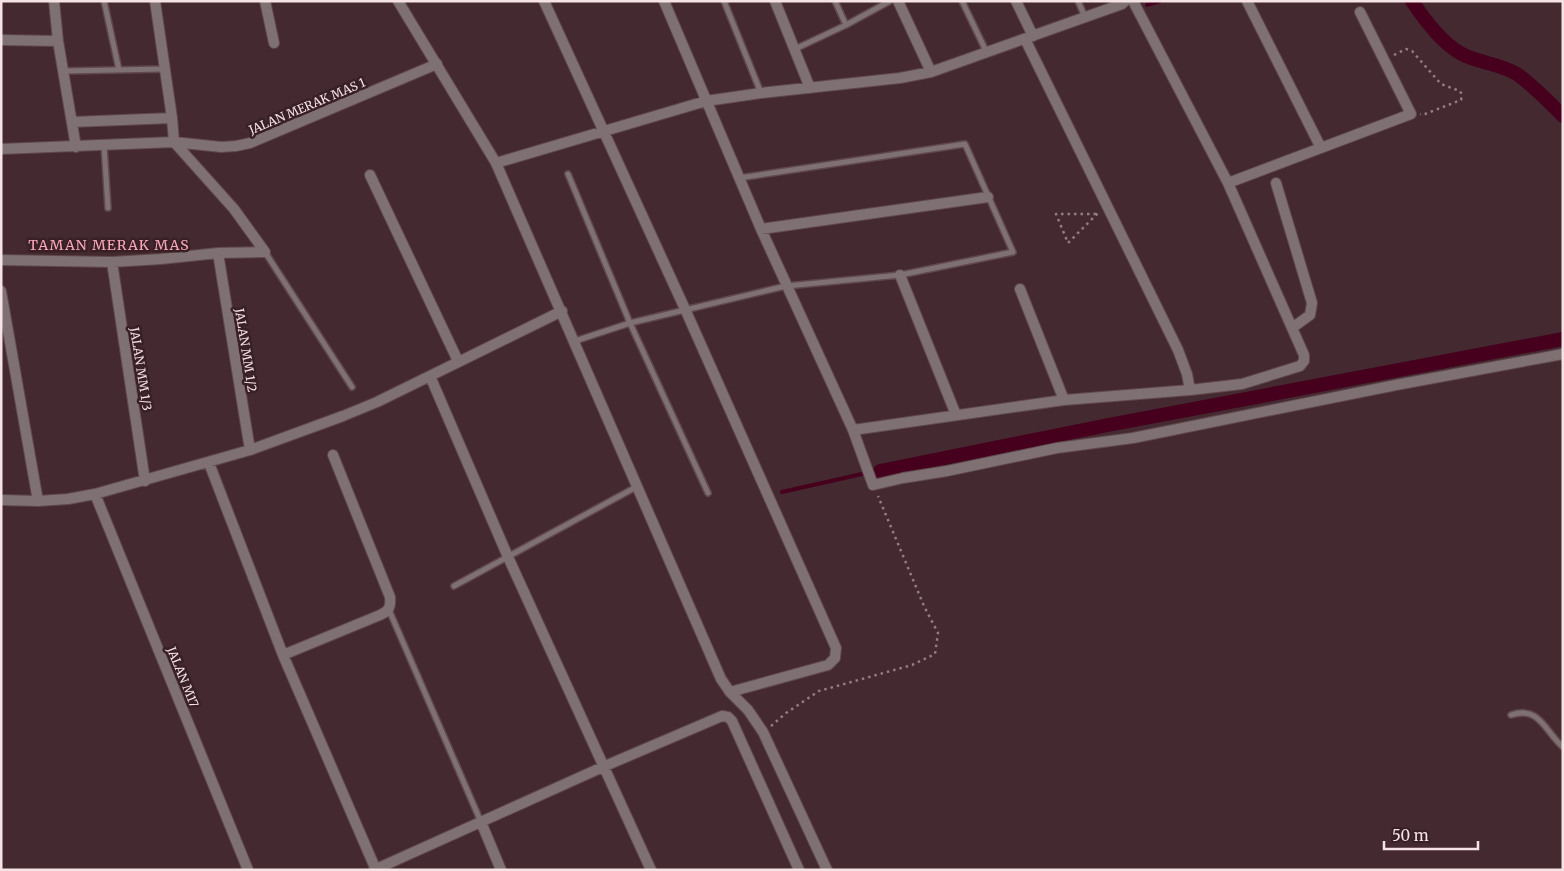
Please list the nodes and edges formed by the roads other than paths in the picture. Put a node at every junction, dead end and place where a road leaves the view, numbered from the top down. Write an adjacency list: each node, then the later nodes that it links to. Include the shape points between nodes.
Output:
1 (54, 1): 24 (street)
2 (104, 1): 30 (lane)
3 (155, 1): 29 (street)
4 (265, 1): 25 (street)
5 (398, 1): 28 (street)
6 (544, 1): 38 (street)
7 (664, 1): 35 (street)
8 (724, 1): 34 (lane)
9 (775, 1): 26 (street)
10 (835, 1): 21 (lane)
11 (890, 1): 21 (lane)
12 (898, 1): 32 (street)
13 (962, 1): 27 (lane)
14 (1016, 1): 22 (street)
15 (1078, 1): 20 (lane)
16 (1125, 1): 20 (street)
17 (1133, 1): 48 (street)
18 (1247, 1): 43 (street)
19 (1360, 12): 43 (street, via 1411,114)
20 (1085, 17): 22 (street)
21 (846, 25): 26 (lane)
22 (1029, 38): 27 (street); 70 (street, via 1178,350)
23 (1, 40): 24 (street)
24 (58, 40): 31 (street)
25 (274, 43)
26 (795, 49): 33 (street)
27 (987, 54): 32 (street)
28 (438, 64): 39 (street, JALAN MERAK MAS 1, via 250,143 221,147); 44 (street)
29 (165, 69): 30 (lane); 36 (street)
30 (119, 70): 31 (lane)
31 (63, 71): 37 (street)
32 (931, 72): 33 (street)
33 (810, 88): 34 (street)
34 (761, 93): 35 (street)
35 (706, 101): 38 (street); 47 (street)
36 (172, 118): 37 (street); 39 (street)
37 (72, 122): 41 (street)
38 (604, 131): 44 (street); 61 (street)
39 (174, 142): 40 (street, JALAN MERAK MAS 1); 53 (street, via 234,209)
40 (104, 145): 41 (street, JALAN MERAK MAS 1); 51 (lane)
41 (76, 146): 42 (street, JALAN MERAK MAS 1)
42 (1, 148)
43 (1321, 148): 48 (street)
44 (496, 163): 62 (street)
45 (568, 174): 63 (lane)
46 (370, 175): 67 (street)
47 (739, 178): 50 (lane, via 966,144); 52 (street)
48 (1228, 183): 64 (street)
49 (1276, 183): 64 (street, via 1312,303 1310,315)
50 (988, 197): 52 (street); 57 (lane, via 1013,252)
51 (108, 208)
52 (761, 229): 58 (street)
53 (265, 252): 54 (street); 69 (lane)
54 (218, 253): 56 (street); 74 (street, JALAN MM 1/2)
55 (1, 260): 56 (street)
56 (112, 262): 77 (street, JALAN MM 1/3)
57 (900, 275): 58 (lane); 72 (street)
58 (786, 286): 61 (lane); 73 (street)
59 (1020, 289): 71 (street)
60 (1, 291): 82 (street)
61 (685, 309): 63 (lane); 87 (street, via 836,648 835,658 828,665)
62 (562, 311): 65 (street); 67 (street)
63 (630, 323): 65 (lane); 79 (lane)
64 (1292, 328): 70 (street, via 1304,355 1300,366 1242,384)
65 (575, 341): 78 (street)
66 (1563, 354): 73 (street, via 873,485)
67 (458, 361): 68 (street)
68 (430, 376): 74 (street, via 343,416); 83 (street)
69 (352, 387)
70 (1190, 390): 71 (street)
71 (1064, 400): 72 (street)
72 (956, 415): 73 (street)
73 (853, 430)
74 (250, 450): 76 (street)
75 (333, 455): 85 (street, via 390,598)
76 (209, 463): 77 (street); 86 (street)
77 (145, 481): 80 (street)
78 (638, 486): 83 (lane); 87 (street, via 721,679)
79 (708, 493)
80 (95, 494): 82 (street); 92 (street, JALAN M17)
81 (1, 500): 82 (street)
82 (38, 501)
83 (508, 557): 84 (lane); 90 (street)
84 (454, 586)
85 (389, 610): 86 (street); 91 (lane)
86 (283, 655): 93 (street)
87 (730, 692): 97 (street, via 763,732)
88 (1511, 715): 89 (lane, via 1519,712 1534,714)
89 (1563, 747)
90 (605, 766): 91 (street); 95 (street); 96 (street, via 722,716 728,717)
91 (481, 822): 93 (street); 94 (street)
92 (248, 870)
93 (375, 870)
94 (501, 870)
95 (651, 870)
96 (799, 870)
97 (827, 870)

